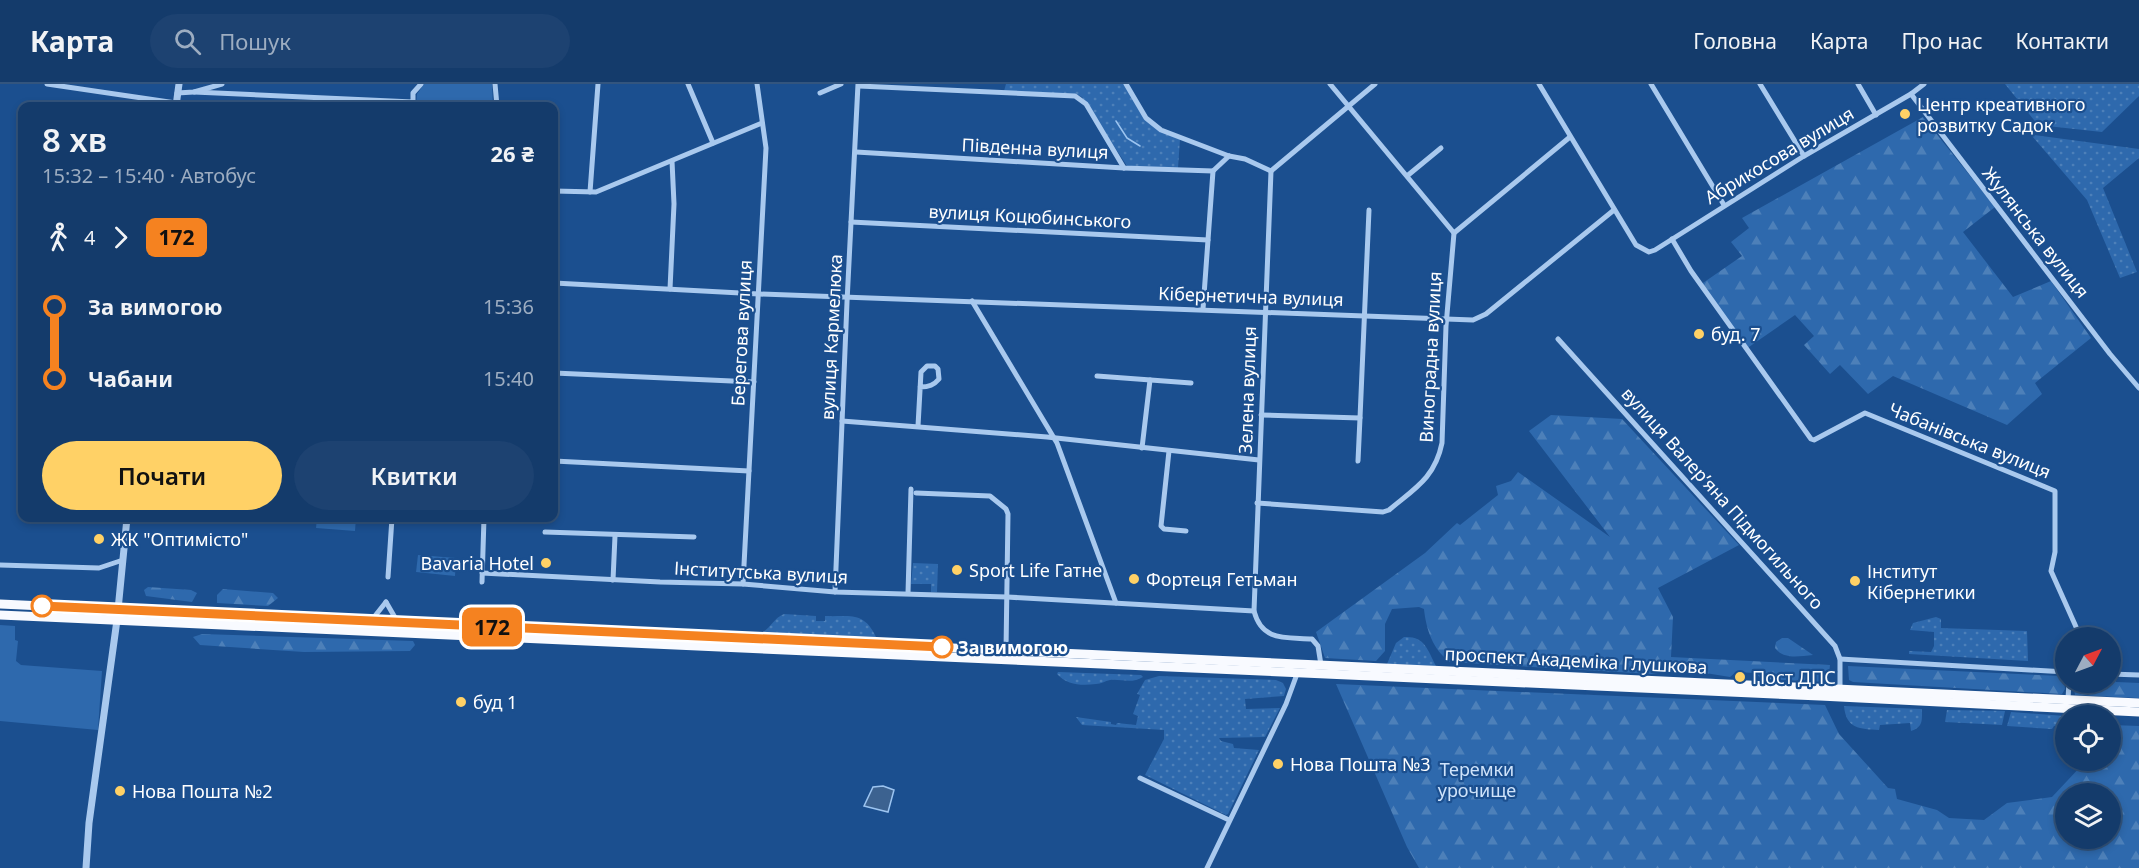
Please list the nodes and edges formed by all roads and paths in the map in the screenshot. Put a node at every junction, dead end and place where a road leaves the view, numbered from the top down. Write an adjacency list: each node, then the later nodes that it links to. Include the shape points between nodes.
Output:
1 (179, 84): 21 (street)
2 (222, 84): 20 (street)
3 (421, 84): 27 (street, via 413,93)
4 (495, 84): 28 (street)
5 (598, 84): 44 (street)
6 (688, 84): 33 (street)
7 (757, 84): 31 (street, Берегова вулиця)
8 (841, 84): 22 (street)
9 (1126, 84): 36 (street, via 1146,118 1161,130)
10 (1330, 84): 29 (street)
11 (1375, 84): 29 (street)
12 (1539, 84): 32 (street)
13 (1651, 84): 45 (street)
14 (1760, 84): 37 (street)
15 (1858, 84): 30 (street)
16 (1924, 84): 23 (street, Абрикосова вулиця)
17 (47, 85): 19 (street)
18 (858, 85): 35 (street, вулиця Кармелюка); 39 (street, via 1075,96 1086,104)
19 (95, 87): 24 (street)
20 (194, 92): 21 (street); 26 (street)
21 (177, 93): 25 (street)
22 (820, 93)
23 (1911, 94): 30 (street, Абрикосова вулиця); 68 (street, Жулянська вулиця)
24 (164, 102)
25 (176, 102)
26 (376, 102)
27 (413, 102)
28 (496, 102)
29 (1348, 106): 41 (street); 42 (street)
30 (1876, 115): 37 (street, Абрикосова вулиця)
31 (762, 123): 33 (street); 54 (street, Берегова вулиця, via 766,148)
32 (1570, 137): 47 (street); 49 (street)
33 (713, 143): 38 (street)
34 (1441, 147): 42 (street)
35 (855, 152): 39 (street, Південна вулиця); 48 (street, вулиця Кармелюка)
36 (1229, 156): 40 (street); 41 (street)
37 (1804, 156): 45 (street, Абрикосова вулиця)
38 (672, 161): 44 (street); 53 (street)
39 (1124, 168): 40 (street, Південна вулиця)
40 (1213, 171): 51 (street)
41 (1271, 171): 58 (street, Зелена вулиця)
42 (1407, 176): 49 (street)
43 (558, 191): 44 (street)
44 (590, 192)
45 (1724, 205): 50 (street, Абрикосова вулиця)
46 (1369, 210): 59 (street)
47 (1614, 210): 50 (street, Абрикосова вулиця, via 1636,245 1649,252); 60 (street, Кібернетична вулиця, via 1486,314 1473,320)
48 (851, 222): 51 (street, вулиця Коцюбинського); 55 (street, вулиця Кармелюка)
49 (1454, 233): 60 (street, Виноградна вулиця)
50 (1672, 239): 106 (street, Чабанівська вулиця, via 1811,439 1865,413 2055,491 2055,552 2051,571)
51 (1208, 240): 57 (street)
52 (558, 283): 53 (street, Кібернетична вулиця)
53 (670, 289): 54 (street, Кібернетична вулиця)
54 (759, 294): 55 (street, Кібернетична вулиця); 65 (street, Берегова вулиця)
55 (848, 297): 56 (street, Кібернетична вулиця); 71 (street, вулиця Кармелюка)
56 (972, 301): 57 (street, Кібернетична вулиця); 73 (street)
57 (1203, 309): 58 (street, Кібернетична вулиця)
58 (1265, 313): 59 (street, Кібернетична вулиця); 69 (street, Зелена вулиця)
59 (1365, 316): 60 (street, Кібернетична вулиця); 70 (street)
60 (1446, 319): 80 (street, Виноградна вулиця, via 1442,443 1430,475 1383,512)
61 (1558, 339): 109 (street, вулиця Валерʼяна Підмогильного, via 1814,622 1835,646)
62 (558, 373): 65 (street)
63 (1097, 376): 64 (street)
64 (1150, 380): 66 (street); 74 (street)
65 (754, 382): 79 (street, Берегова вулиця)
66 (1191, 383)
67 (920, 387): 67 (street, via 921,372 927,366 935,366 939,379 928,387); 72 (street)
68 (2139, 388)
69 (1261, 415): 70 (street); 76 (street, Зелена вулиця)
70 (1360, 418): 78 (street)
71 (842, 421): 72 (street); 95 (street, вулиця Кармелюка)
72 (918, 426): 73 (street)
73 (1054, 439): 74 (street); 98 (street)
74 (1142, 448): 75 (street)
75 (1169, 451): 76 (street); 84 (street, via 1161,526)
76 (1259, 460): 80 (street, Зелена вулиця)
77 (558, 461): 79 (street)
78 (1358, 461)
79 (749, 471): 94 (street, Берегова вулиця)
80 (1257, 503): 101 (street, Зелена вулиця)
81 (128, 522): 88 (street)
82 (392, 522): 91 (street)
83 (484, 522): 90 (street)
84 (1186, 531)
85 (545, 532): 86 (street, Інститутська вулиця)
86 (615, 536): 87 (street, Інститутська вулиця); 92 (street)
87 (694, 537)
88 (123, 560): 89 (street, via 99,568); 100 (street)
89 (0, 565)
90 (482, 573): 92 (street, Інститутська вулиця); 93 (street)
91 (388, 577)
92 (613, 580): 94 (street, Інститутська вулиця)
93 (482, 582)
94 (743, 584): 95 (street, Інститутська вулиця)
95 (835, 591): 96 (street, Інститутська вулиця)
96 (908, 593): 97 (street, Інститутська вулиця); 97 (street, via 914,491 990,496 1006,509)
97 (1007, 597): 98 (street, Інститутська вулиця); 108 (street)
98 (1116, 603): 101 (street, Інститутська вулиця)
99 (0, 604): 100 (highway)
100 (118, 609): 103 (street); 104 (highway)
101 (1254, 611): 110 (street, via 1258,625 1268,634 1312,639 1318,646)
102 (0, 615): 103 (highway)
103 (117, 620): 107 (highway); 123 (street)
104 (371, 621): 105 (highway); 105 (street, via 386,602)
105 (399, 623): 107 (highway)
106 (2076, 627)
107 (441, 630): 108 (highway); 113 (highway)
108 (1006, 650): 110 (highway)
109 (1840, 659): 112 (street); 116 (street)
110 (1321, 665): 111 (highway)
111 (1336, 670): 113 (highway); 116 (highway, проспект Академіка Глушкова); 120 (highway, проспект Академіка Глушкова)
112 (2055, 671)
113 (1297, 674): 122 (street)
114 (2121, 674): 115 (street)
115 (2139, 675)
116 (1840, 688): 118 (highway, проспект Академіка Глушкова)
117 (2068, 693): 118 (street)
118 (2068, 699): 119 (highway, проспект Академіка Глушкова)
119 (2139, 703)
120 (2139, 712)
121 (1140, 778): 122 (street)
122 (1229, 820): 124 (street)
123 (86, 868)
124 (1207, 868)

